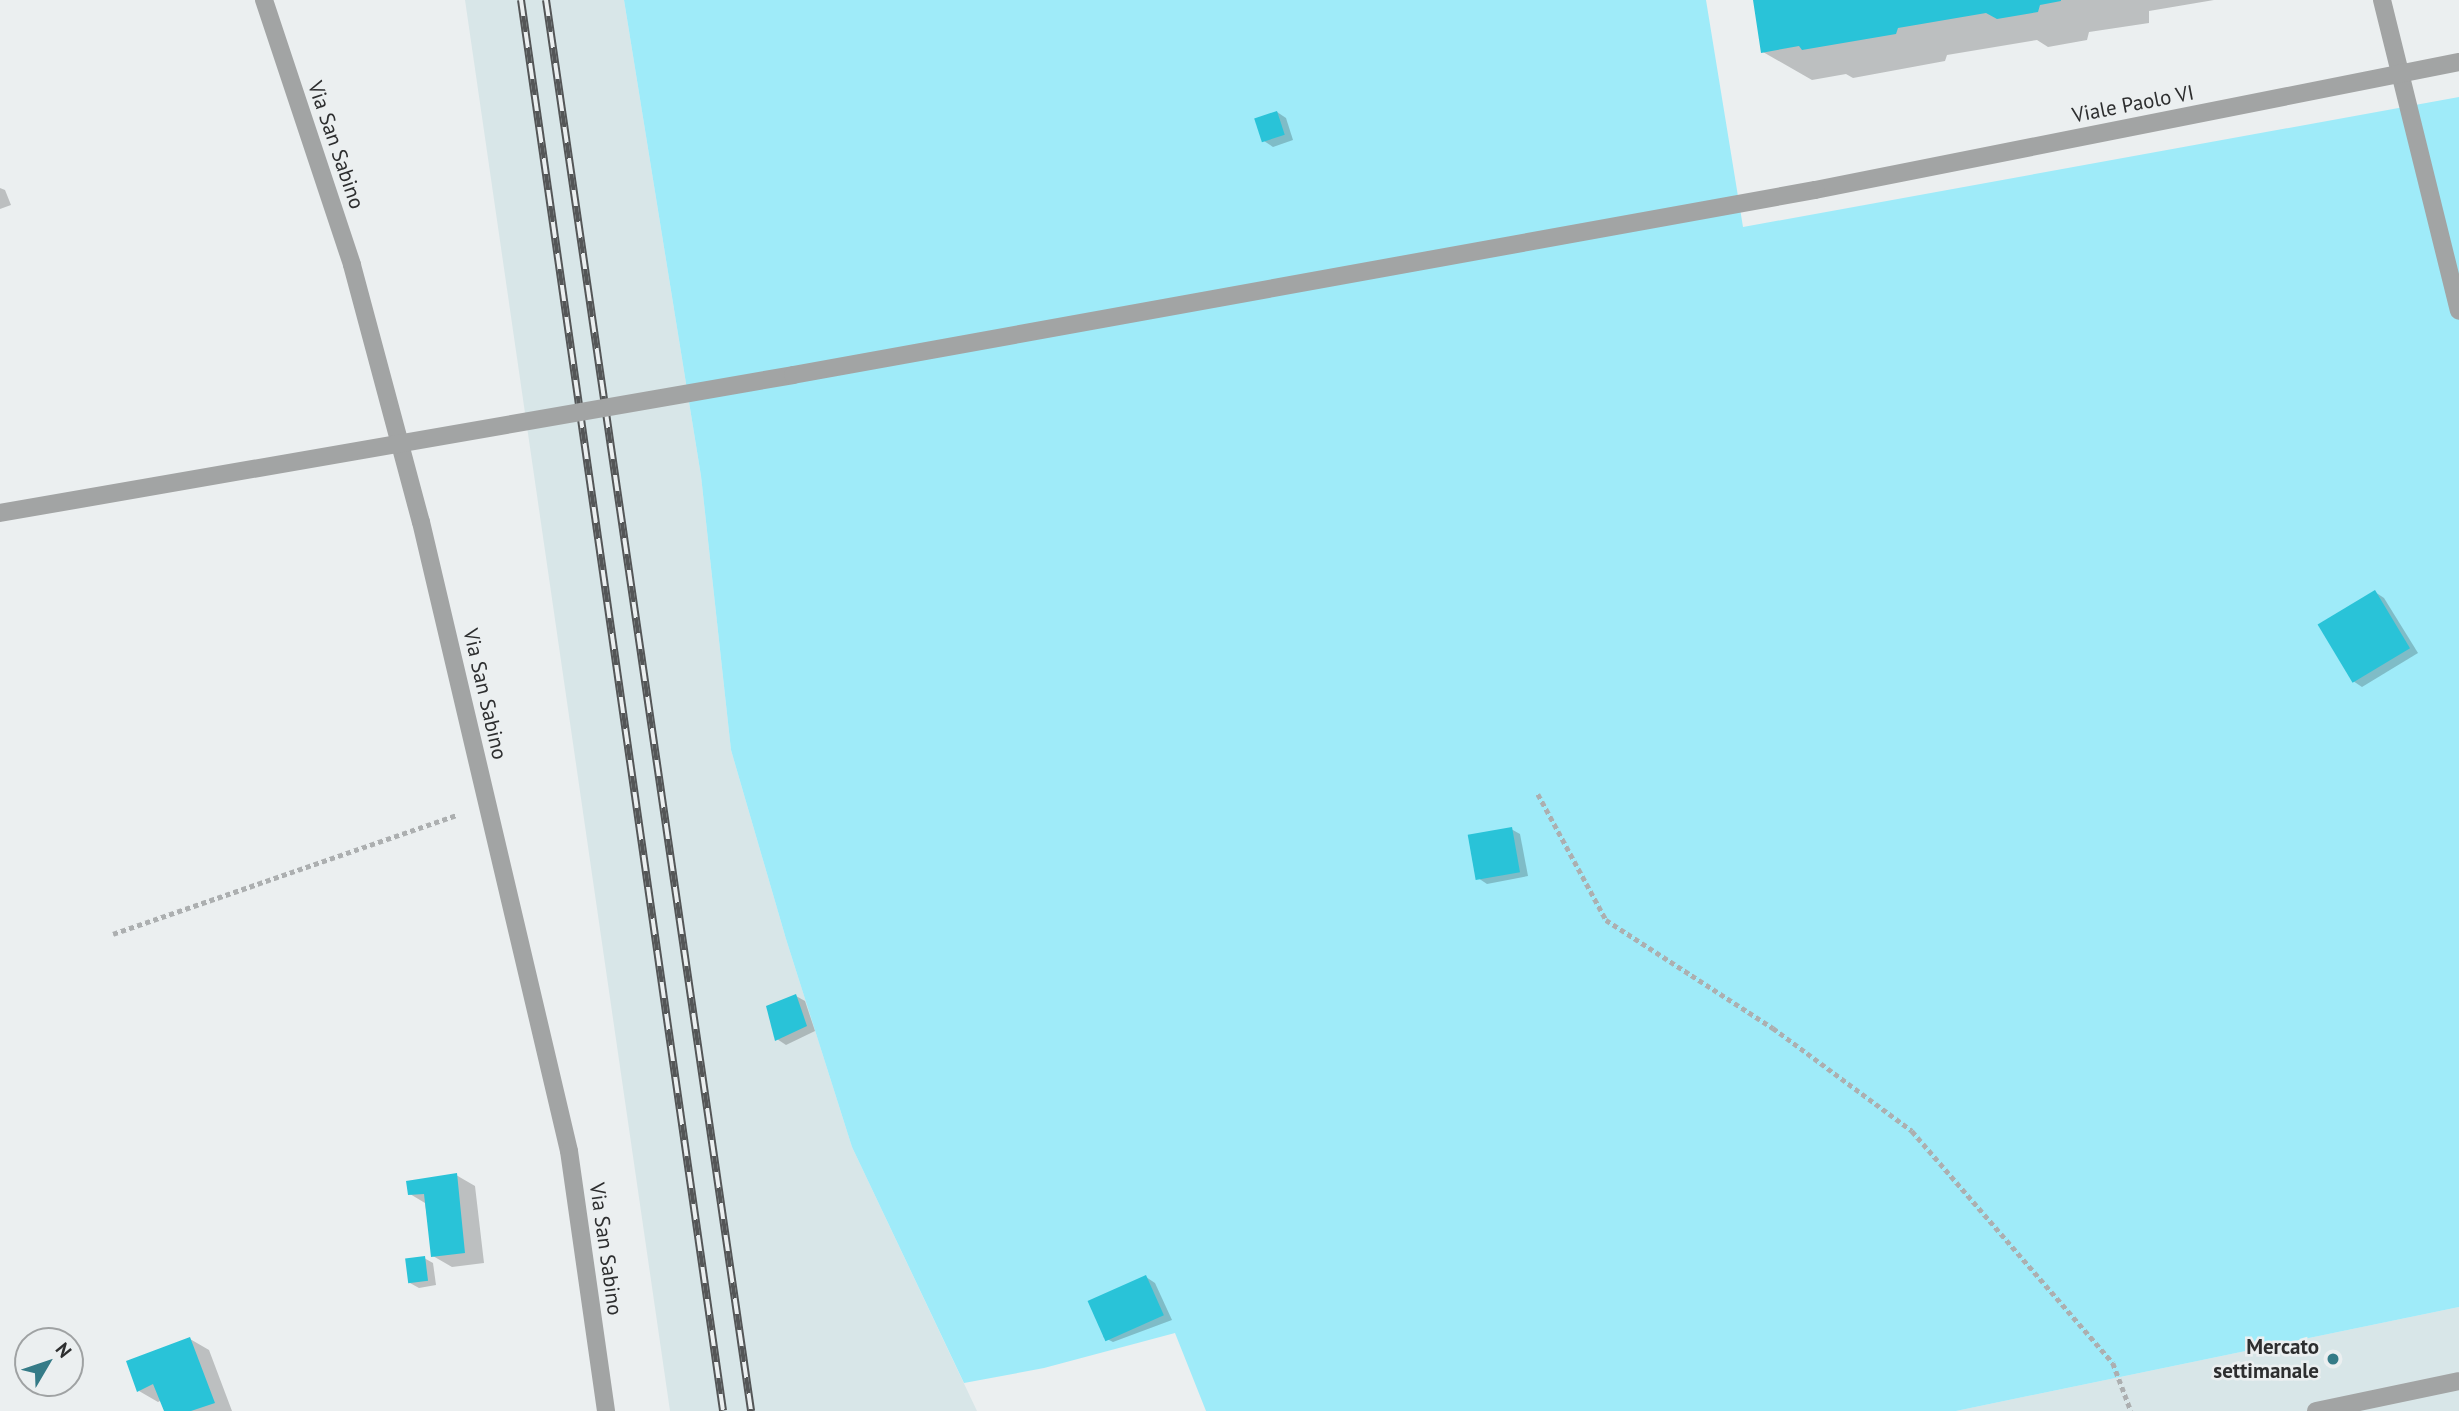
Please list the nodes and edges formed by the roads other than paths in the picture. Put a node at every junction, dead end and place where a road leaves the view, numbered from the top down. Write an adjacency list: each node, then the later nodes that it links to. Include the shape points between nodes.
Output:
1 (264, 0): 8 (street, Via San Sabino, via 352,265 421,522 569,1151)
2 (2382, 0): 4 (street)
3 (2459, 62): 4 (street, Viale Paolo VI)
4 (2400, 73): 5 (street); 6 (street, Viale Paolo VI, bridge, via 1815,190)
5 (2459, 311)
6 (0, 513)
7 (2459, 1381): 9 (street)
8 (606, 1411)
9 (2316, 1411)

